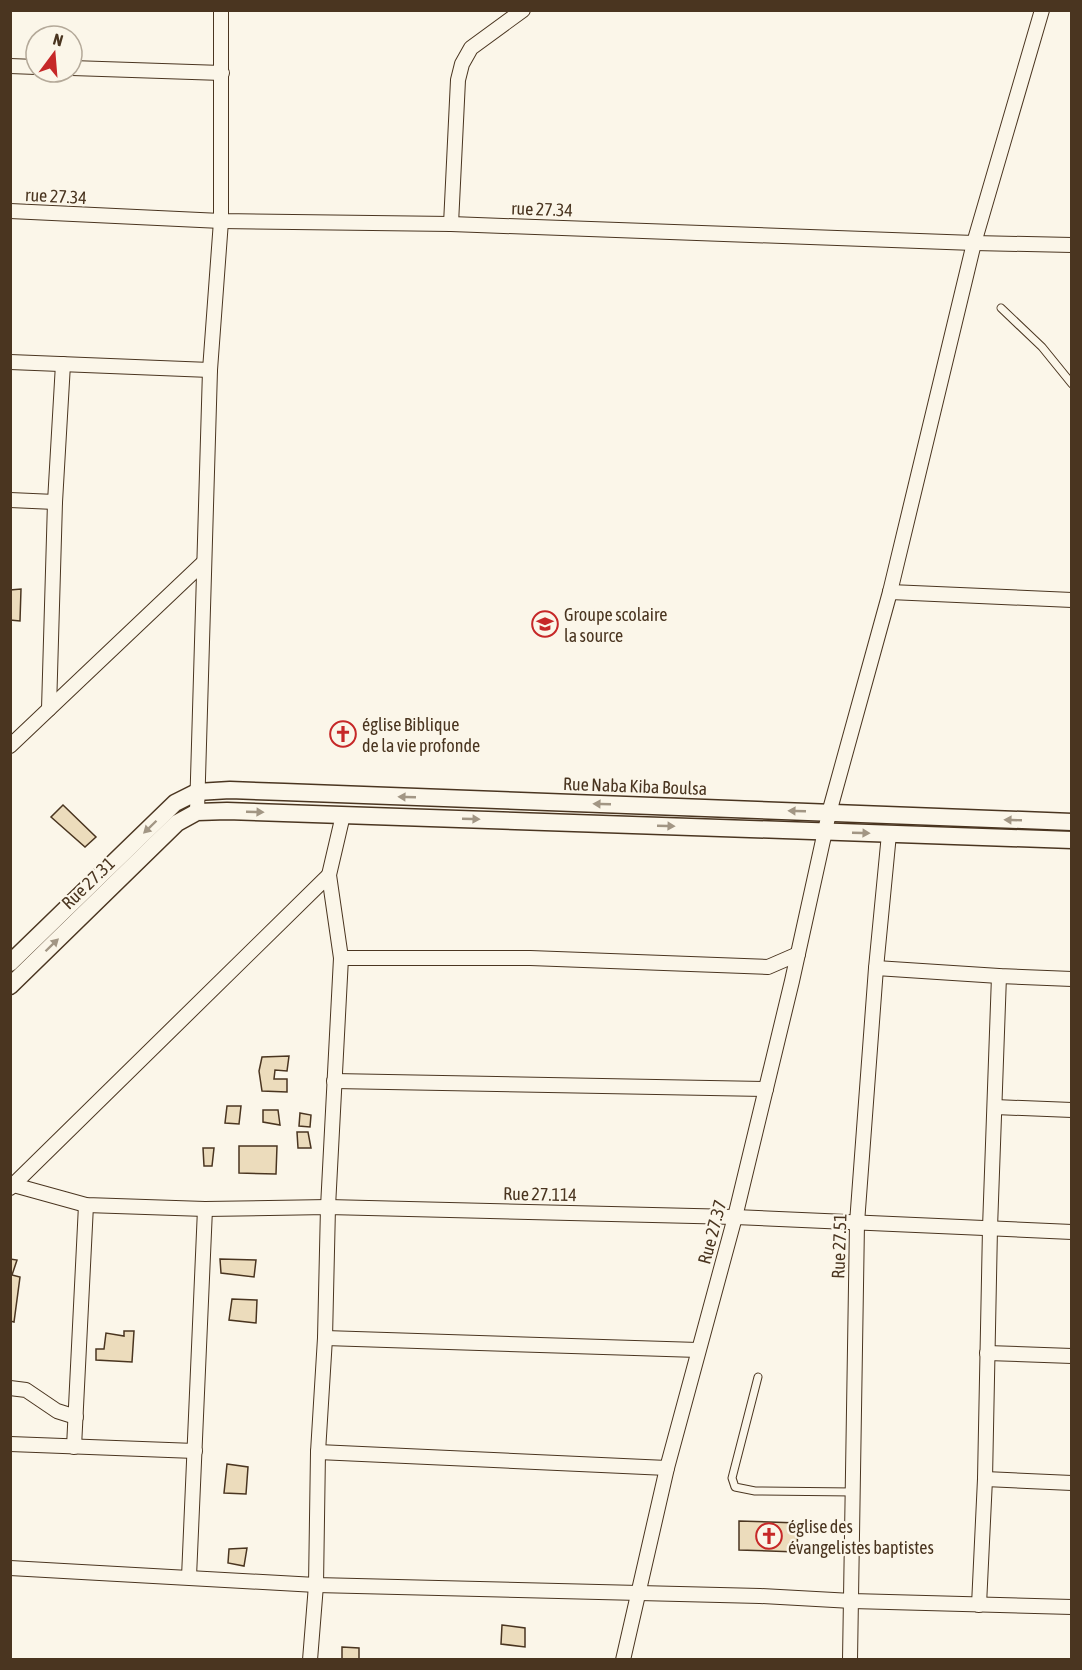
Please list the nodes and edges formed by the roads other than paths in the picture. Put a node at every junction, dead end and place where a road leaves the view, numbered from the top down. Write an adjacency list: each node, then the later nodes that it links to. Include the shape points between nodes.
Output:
1 (220, 10): 5 (street)
2 (523, 10): 8 (street, via 471,48 462,64)
3 (1042, 10): 9 (street, Rue 27.37)
4 (84, 68): 5 (street)
5 (222, 73): 7 (street)
6 (10, 211): 7 (street, rue 27.34)
7 (221, 221): 8 (street, rue 27.34); 14 (street)
8 (451, 224): 9 (street, rue 27.34)
9 (974, 243): 10 (street, rue 27.34); 19 (street, Rue 27.37)
10 (1071, 245)
11 (1001, 308): 15 (lane, via 1042,347)
12 (10, 362): 13 (street)
13 (63, 364): 14 (street); 17 (street)
14 (210, 370): 18 (street)
15 (1071, 384)
16 (10, 500): 17 (street)
17 (55, 502): 21 (street)
18 (204, 562): 21 (street); 23 (street)
19 (890, 592): 20 (street); 25 (street, Rue 27.37)
20 (1071, 600)
21 (49, 710): 22 (street)
22 (10, 746)
23 (197, 792): 24 (street); 25 (street, Rue Naba Kiba Boulsa, one-way to 23); 34 (street, Rue 27.31, one-way to 34, via 175,803)
24 (197, 812): 26 (street, one-way to 26); 40 (street, Rue 27.31, one-way to 24, via 177,823)
25 (830, 813): 27 (street, Rue Naba Kiba Boulsa, one-way to 25); 28 (street, Rue 27.37)
26 (343, 815): 28 (street, one-way to 28); 31 (street)
27 (1071, 822)
28 (826, 832): 29 (street, one-way to 29); 32 (street, Rue 27.37)
29 (889, 834): 30 (street); 36 (street, Rue 27.51)
30 (1071, 840)
31 (329, 875): 33 (street); 45 (street)
32 (798, 954): 35 (street); 39 (street, Rue 27.37)
33 (341, 958): 35 (street, via 530,958); 41 (street)
34 (10, 963)
35 (768, 967): 39 (street)
36 (876, 968): 37 (street); 50 (street, Rue 27.51)
37 (999, 976): 38 (street); 43 (street)
38 (1071, 979)
39 (792, 981): 42 (street, Rue 27.37)
40 (10, 986)
41 (334, 1080): 42 (street); 47 (street)
42 (766, 1089): 49 (street, Rue 27.37)
43 (995, 1107): 44 (street); 51 (street)
44 (1071, 1110)
45 (11, 1186): 46 (street, Rue 27.114)
46 (86, 1206): 48 (street, Rue 27.114); 59 (street)
47 (328, 1207): 48 (street, Rue 27.114); 49 (street, Rue 27.114); 53 (street)
48 (205, 1209): 62 (street)
49 (735, 1217): 50 (street, Rue 27.114); 54 (street, Rue 27.37)
50 (857, 1223): 51 (street, Rue 27.114); 67 (street, Rue 27.51)
51 (990, 1228): 52 (street, Rue 27.114); 55 (street)
52 (1071, 1232)
53 (325, 1338): 54 (street); 63 (street)
54 (698, 1350): 64 (street, Rue 27.37)
55 (987, 1353): 56 (street); 65 (street)
56 (1071, 1356)
57 (758, 1377): 67 (lane, via 732,1478 735,1487 755,1491)
58 (10, 1388): 59 (street, via 26,1390 57,1411)
59 (76, 1417): 61 (street)
60 (10, 1444): 61 (street)
61 (74, 1447): 62 (street)
62 (195, 1451): 69 (street)
63 (318, 1452): 64 (street); 70 (street)
64 (667, 1468): 71 (street, Rue 27.37)
65 (985, 1479): 66 (street); 73 (street)
66 (1071, 1483)
67 (853, 1492): 72 (street, Rue 27.51)
68 (10, 1568): 69 (street)
69 (189, 1577): 70 (street)
70 (316, 1585): 71 (street); 75 (street)
71 (637, 1594): 72 (street); 76 (street, Rue 27.37)
72 (852, 1601): 73 (street); 77 (street, Rue 27.51)
73 (978, 1605): 74 (street)
74 (1071, 1607)
75 (310, 1659)
76 (623, 1659)
77 (850, 1659)

